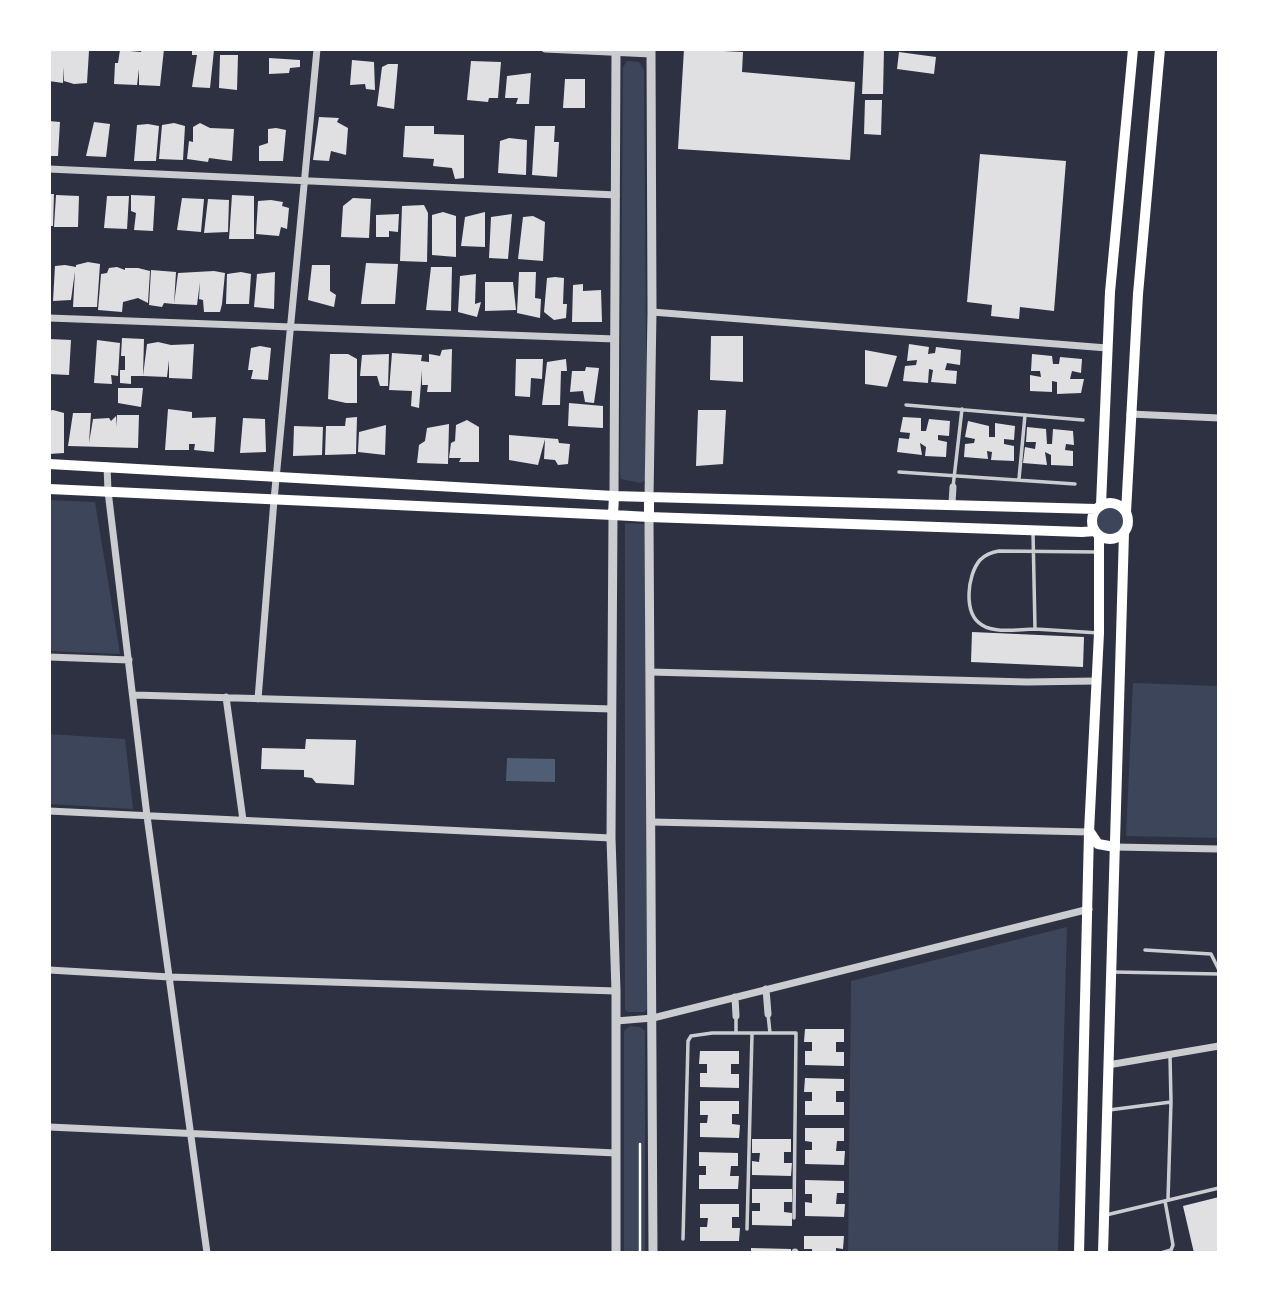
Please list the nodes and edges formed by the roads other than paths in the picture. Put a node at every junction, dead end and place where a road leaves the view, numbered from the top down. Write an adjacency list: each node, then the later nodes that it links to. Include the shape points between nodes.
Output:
1 (317, 49): 8 (street)
2 (545, 49): 5 (street)
3 (1133, 49): 14 (main road)
4 (1160, 49): 17 (main road)
5 (616, 50): 6 (street); 9 (street)
6 (651, 52): 10 (street)
7 (49, 169): 8 (street)
8 (303, 180): 9 (street); 12 (street)
9 (616, 195): 13 (street)
10 (652, 312): 14 (street); 32 (street)
11 (49, 318): 12 (street)
12 (290, 328): 13 (street); 25 (street)
13 (615, 339): 31 (street)
14 (1107, 348): 35 (main road)
15 (906, 405): 16 (lane)
16 (962, 410): 18 (lane); 24 (lane)
17 (1130, 414): 19 (street); 36 (main road)
18 (1025, 415): 20 (lane); 26 (lane)
19 (1219, 418)
20 (1083, 420)
21 (49, 464): 22 (main road)
22 (107, 466): 25 (main road); 30 (street)
23 (899, 472): 24 (lane)
24 (953, 475): 26 (lane); 28 (lane)
25 (277, 476): 31 (main road); 33 (street)
26 (1019, 480): 27 (lane)
27 (1075, 484)
28 (953, 487): 34 (street)
29 (49, 489): 30 (main road)
30 (108, 491): 33 (main road); 47 (street)
31 (614, 496): 32 (main road); 37 (main road)
32 (649, 497): 34 (main road); 38 (main road)
33 (274, 500): 37 (main road); 52 (street)
34 (952, 503): 35 (main road)
35 (1099, 507): 36 (main road, via 1112,503); 40 (main road, via 1092,520)
36 (1126, 512): 41 (main road)
37 (614, 515): 38 (main road); 53 (street)
38 (649, 517): 39 (main road); 48 (street)
39 (1033, 530): 40 (main road); 42 (lane)
40 (1097, 533): 41 (main road, via 1109,539); 43 (main road)
41 (1124, 533): 60 (main road)
42 (1033, 551): 43 (lane); 44 (lane); 44 (lane, via 990,553 971,577 969,594 974,618 982,626)
43 (1099, 552): 45 (main road)
44 (1035, 629): 45 (lane)
45 (1098, 633): 49 (main road)
46 (49, 657): 47 (street)
47 (129, 660): 50 (street)
48 (650, 672): 49 (street); 57 (street)
49 (1096, 681): 58 (main road)
50 (134, 695): 51 (street); 55 (street)
51 (226, 697): 52 (street); 56 (street)
52 (258, 699): 53 (street)
53 (612, 709): 59 (street)
54 (49, 811): 55 (street)
55 (147, 816): 56 (street); 67 (street)
56 (243, 820): 59 (street)
57 (652, 822): 58 (street); 73 (street)
58 (1089, 832): 60 (main road, via 1098,844); 62 (main road)
59 (611, 838): 69 (street)
60 (1115, 847): 61 (street); 65 (main road)
61 (1219, 849)
62 (1088, 909): 68 (street); 95 (main road)
63 (1145, 950): 66 (lane, via 1211,954)
64 (49, 970): 67 (street)
65 (1111, 972): 66 (lane); 80 (main road)
66 (1219, 972)
67 (170, 977): 69 (street); 84 (street)
68 (766, 989): 70 (street); 71 (street)
69 (616, 991): 74 (street)
70 (735, 997): 72 (street); 73 (street)
71 (768, 1014): 77 (lane)
72 (736, 1016): 75 (lane)
73 (653, 1018): 74 (street); 94 (street)
74 (616, 1021): 85 (street)
75 (736, 1033): 76 (lane); 91 (lane, via 691,1036 688,1041)
76 (752, 1034): 77 (lane); 90 (lane)
77 (770, 1034): 89 (lane, via 796,1034)
78 (1219, 1046): 79 (street)
79 (1170, 1056): 80 (street); 81 (lane)
80 (1108, 1065): 82 (main road)
81 (1171, 1102): 82 (lane); 87 (lane)
82 (1107, 1110): 88 (main road)
83 (49, 1127): 84 (street)
84 (191, 1133): 85 (street); 92 (street)
85 (617, 1153): 93 (street)
86 (1219, 1188): 87 (lane)
87 (1166, 1200): 88 (lane); 97 (lane, via 1173,1245)
88 (1104, 1215): 96 (main road)
89 (794, 1218)
90 (747, 1229)
91 (683, 1239)
92 (207, 1253)
93 (616, 1253)
94 (653, 1253)
95 (1079, 1253)
96 (1103, 1253)
97 (1161, 1253)

